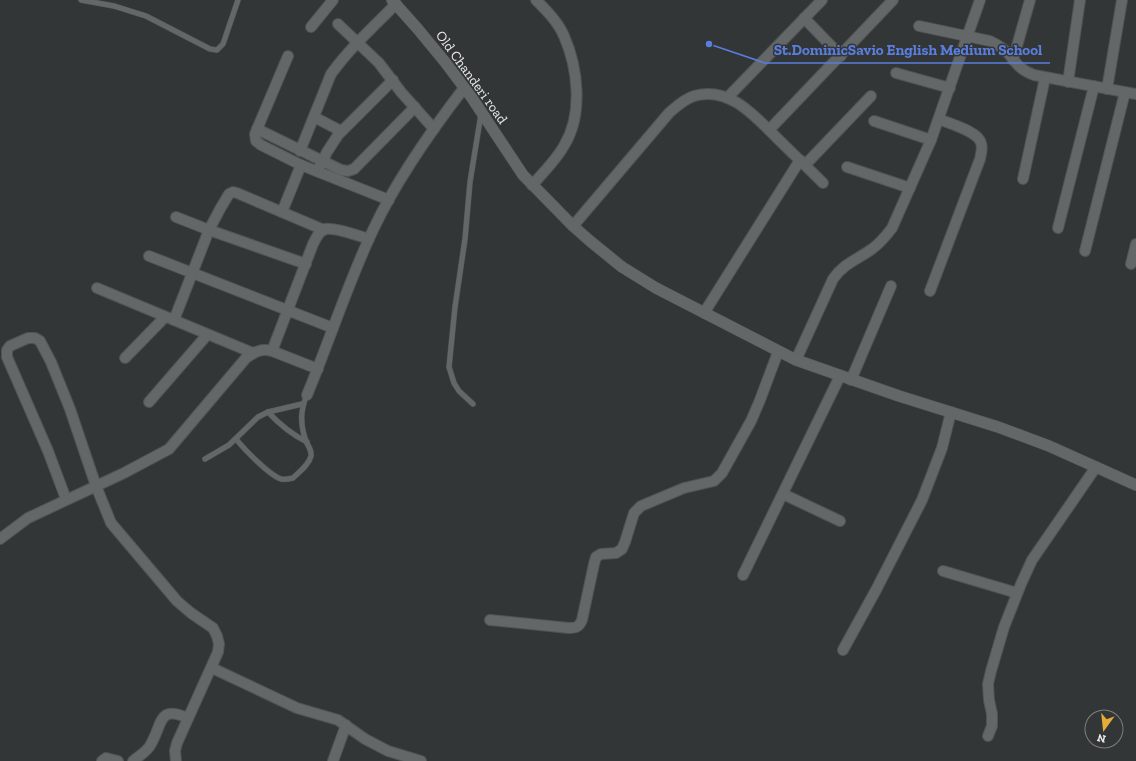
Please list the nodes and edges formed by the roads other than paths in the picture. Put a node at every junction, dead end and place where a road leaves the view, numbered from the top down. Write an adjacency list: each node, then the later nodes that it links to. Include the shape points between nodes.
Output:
1 (81, 0): 2 (lane, via 114,6 146,16 214,51 224,44)
2 (238, 0)
3 (333, 0): 15 (street)
4 (536, 0): 50 (street, via 551,16 564,36 574,66 577,108 566,144 553,162)
5 (822, 0): 12 (street)
6 (893, 0): 19 (street)
7 (980, 0): 16 (street)
8 (1030, 0): 20 (street)
9 (1080, 0): 24 (street)
10 (1122, 0): 28 (street)
11 (394, 2): 17 (street); 26 (street, Old Chanderi road)
12 (804, 18): 19 (street); 32 (street)
13 (338, 24): 17 (street)
14 (919, 26): 16 (street)
15 (311, 27)
16 (968, 37): 20 (street, via 1000,46); 27 (street)
17 (358, 42): 23 (street); 35 (street, via 331,74)
18 (288, 56): 38 (street)
19 (841, 56): 40 (street)
20 (1013, 60): 22 (street, via 1026,72)
21 (896, 73): 27 (street)
22 (1045, 78): 24 (street); 49 (street)
23 (393, 80): 33 (street); 41 (street)
24 (1068, 82): 25 (street)
25 (1094, 86): 28 (street); 57 (street)
26 (464, 88): 34 (street, Old Chanderi road); 39 (street)
27 (950, 88): 36 (street)
28 (1107, 89): 29 (street)
29 (1125, 92): 30 (street); 62 (street)
30 (1136, 94)
31 (871, 96): 45 (street)
32 (727, 98): 40 (street, via 735,100); 56 (street, via 706,94 693,96 680,103)
33 (415, 107): 39 (street); 44 (street, via 351,171 341,170)
34 (481, 113): 50 (street, Old Chanderi road); 86 (lane, via 470,182 449,367 454,383)
35 (314, 117): 41 (street); 43 (street)
36 (939, 119): 42 (street); 69 (street, via 978,137 982,151)
37 (874, 122): 42 (street)
38 (257, 129): 43 (street); 46 (street, via 255,138 258,143)
39 (434, 129): 53 (street)
40 (769, 130): 45 (street)
41 (341, 131): 44 (street)
42 (932, 140): 52 (street)
43 (300, 150): 44 (street)
44 (322, 162): 48 (street)
45 (802, 163): 51 (street); 71 (street)
46 (301, 165): 48 (street); 54 (street)
47 (847, 167): 52 (street)
48 (317, 171): 53 (street)
49 (1023, 179)
50 (527, 180): 56 (street, Old Chanderi road)
51 (823, 183)
52 (910, 188): 79 (street, via 892,228 883,239 838,271)
53 (389, 200): 60 (street)
54 (282, 212): 58 (street, via 233,192 225,199); 59 (street)
55 (176, 217): 58 (street)
56 (573, 226): 71 (street, Old Chanderi road, via 622,267)
57 (1058, 228)
58 (210, 230): 64 (street); 66 (street)
59 (324, 230): 60 (street, via 332,229); 64 (street, via 319,234)
60 (369, 239): 73 (street)
61 (1136, 244): 65 (street)
62 (1085, 251)
63 (149, 256): 66 (street)
64 (306, 264): 70 (street)
65 (1131, 264)
66 (192, 273): 70 (street); 72 (street)
67 (891, 286): 82 (street)
68 (96, 288): 72 (street)
69 (930, 291)
70 (288, 309): 73 (street); 75 (street)
71 (704, 313): 76 (street, Old Chanderi road)
72 (170, 318): 74 (street); 78 (street)
73 (333, 328): 80 (street)
74 (207, 334): 77 (street); 84 (street)
75 (272, 351): 77 (street, via 265,349); 80 (street)
76 (778, 352): 79 (street, Old Chanderi road); 102 (street, via 760,400 722,474 714,481 684,488 641,506 634,514 622,549 596,557 580,625 569,628)
77 (253, 353): 94 (street, via 172,446)
78 (125, 358)
79 (796, 360): 81 (street, Old Chanderi road)
80 (318, 369): 83 (street)
81 (840, 376): 82 (street, Old Chanderi road); 95 (street)
82 (851, 380): 88 (street, Old Chanderi road)
83 (306, 395): 85 (lane)
84 (149, 402)
85 (302, 404): 87 (lane); 90 (lane, via 302,426)
86 (473, 404)
87 (268, 412): 89 (lane, via 258,417); 90 (lane, via 287,431)
88 (951, 412): 92 (street, Old Chanderi road, via 1049,446); 103 (street, via 942,448 922,500)
89 (236, 439): 90 (lane, via 243,448 281,479 293,478 308,462 311,455); 91 (lane)
90 (307, 442)
91 (205, 459)
92 (1096, 467): 93 (street, Old Chanderi road); 101 (street, via 1032,560)
93 (1136, 484)
94 (96, 486): 96 (street); 96 (street, via 51,362 40,341 28,338 10,346 7,357); 104 (street, via 111,523 118,533 177,601 213,628 219,644)
95 (783, 494): 97 (street); 100 (street)
96 (66, 499): 98 (street, via 28,518)
97 (840, 521)
98 (0, 539)
99 (943, 571): 101 (street)
100 (743, 575)
101 (1017, 593): 107 (street, via 988,684 992,726)
102 (490, 620)
103 (843, 650)
104 (212, 668): 105 (street); 106 (street, via 297,708 325,715)
105 (188, 718): 110 (street, via 171,712 165,715 147,750); 111 (street, via 177,743)
106 (346, 725): 112 (street); 113 (street, via 388,751)
107 (988, 736)
108 (102, 761): 109 (street, via 106,758)
109 (118, 761)
110 (133, 761)
111 (176, 761)
112 (333, 761)
113 (421, 761)

